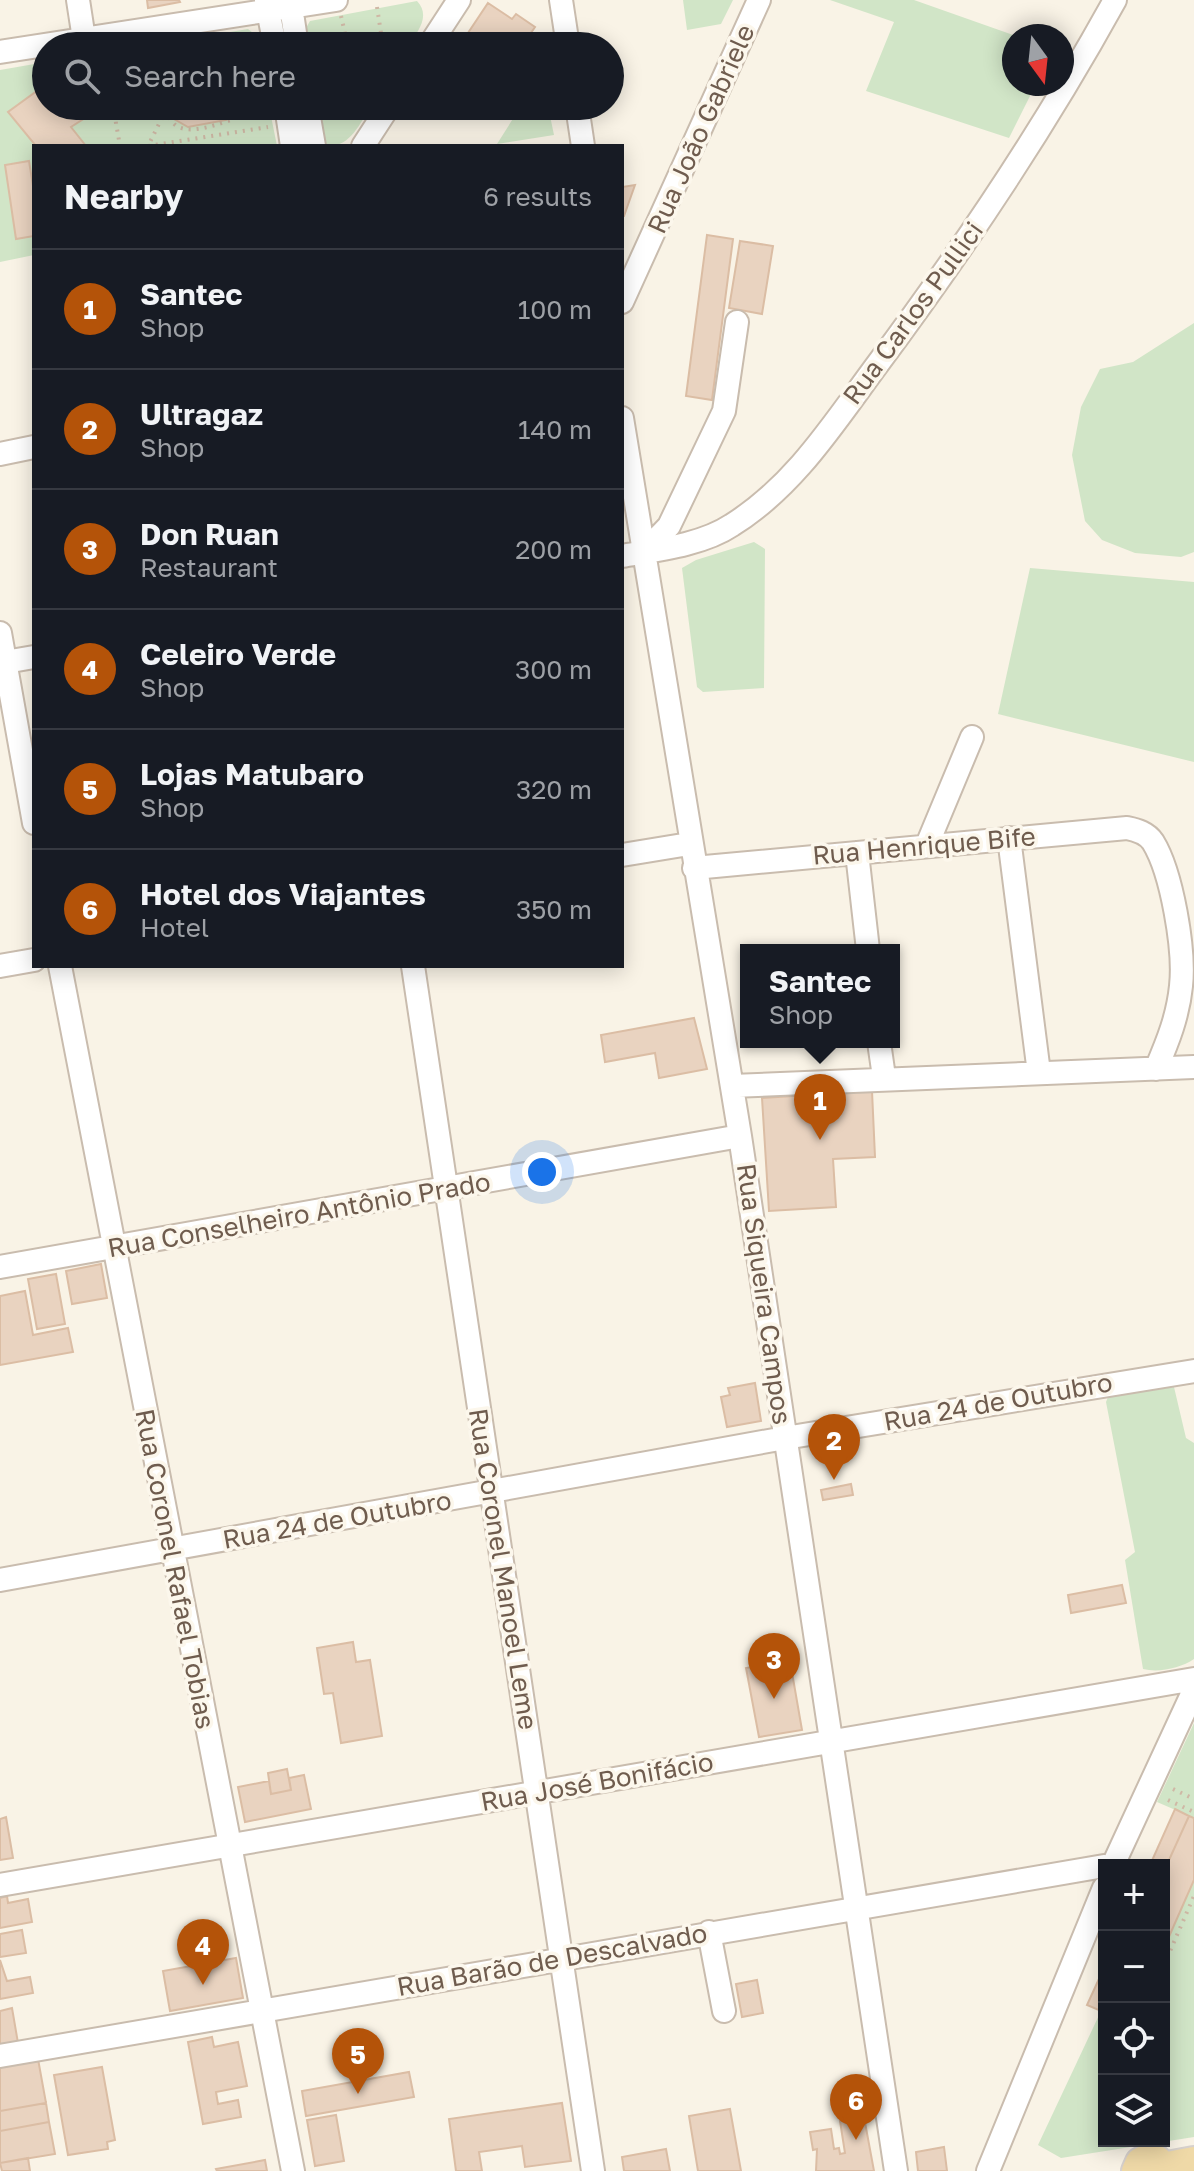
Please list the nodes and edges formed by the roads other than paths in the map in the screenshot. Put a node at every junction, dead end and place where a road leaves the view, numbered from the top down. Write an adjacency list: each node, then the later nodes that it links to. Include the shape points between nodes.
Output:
1 (78, 0): 9 (street)
2 (459, 0): 13 (street)
3 (561, 0): 14 (street)
4 (759, 0): 23 (street, Rua João Gabriele)
5 (1115, 0): 28 (street, Rua Carlos Pullici, via 1058,104 945,273 803,464 730,527)
6 (290, 4): 7 (street); 8 (street); 12 (street)
7 (267, 6): 10 (street); 11 (street)
8 (339, 7)
9 (83, 32)
10 (123, 32)
11 (272, 32)
12 (295, 32)
13 (431, 32)
14 (566, 32)
15 (32, 47): 16 (street)
16 (0, 52)
17 (309, 120): 20 (street)
18 (380, 120): 21 (street)
19 (579, 120): 22 (street)
20 (314, 144)
21 (364, 144)
22 (583, 144)
23 (624, 298)
24 (737, 322): 28 (street, via 724,411 669,526)
25 (624, 443): 28 (street, Rua Siqueira Campos)
26 (32, 447): 27 (street)
27 (0, 454)
28 (633, 554): 35 (street, Rua Siqueira Campos)
29 (0, 633): 31 (street)
30 (32, 657): 31 (street)
31 (2, 662): 33 (street)
32 (972, 737): 36 (street)
33 (32, 813)
34 (1009, 838): 36 (street, Rua Henrique Bife); 47 (street, Rua Henrique Bife, via 1127,828 1152,840 1167,878 1182,983 1175,1022); 48 (street)
35 (689, 844): 38 (street); 39 (street, Rua Siqueira Campos)
36 (927, 845): 37 (street, Rua Henrique Bife)
37 (857, 853): 39 (street, Rua Henrique Bife); 40 (street)
38 (624, 855)
39 (694, 868): 50 (street, Rua Siqueira Campos)
40 (867, 944)
41 (32, 960): 42 (street)
42 (0, 966)
43 (60, 968): 53 (street, Rua Coronel Rafael Tobias)
44 (413, 968): 52 (street, Rua Coronel Manoel Leme)
45 (880, 1048): 49 (street)
46 (1194, 1067): 47 (street)
47 (1156, 1069): 48 (street)
48 (1039, 1073): 49 (street)
49 (884, 1077): 50 (street)
50 (732, 1086): 51 (street, Rua Siqueira Campos)
51 (740, 1136): 52 (street, Rua Conselheiro Antônio Prado); 56 (street, Rua Siqueira Campos)
52 (444, 1189): 53 (street, Rua Conselheiro Antônio Prado); 57 (street, Rua Coronel Manoel Leme)
53 (115, 1247): 54 (street, Rua Conselheiro Antônio Prado); 58 (street, Rua Coronel Rafael Tobias)
54 (0, 1267)
55 (1194, 1371): 56 (street, Rua 24 de Outubro)
56 (785, 1438): 57 (street, Rua 24 de Outubro); 62 (street, Rua Siqueira Campos)
57 (491, 1492): 58 (street, Rua 24 de Outubro); 63 (street, Rua Coronel Manoel Leme)
58 (171, 1550): 59 (street, Rua 24 de Outubro); 64 (street, Rua Coronel Rafael Tobias)
59 (0, 1580)
60 (1194, 1679): 62 (street, Rua José Bonifácio)
61 (1194, 1690): 65 (street)
62 (831, 1741): 63 (street, Rua José Bonifácio); 69 (street, Rua Siqueira Campos)
63 (537, 1793): 64 (street, Rua José Bonifácio); 71 (street, Rua Coronel Manoel Leme)
64 (228, 1845): 67 (street, Rua José Bonifácio); 72 (street, Rua Coronel Rafael Tobias)
65 (1113, 1859)
66 (1098, 1867): 69 (street, Rua Barão de Descalvado)
67 (0, 1885)
68 (1098, 1903): 80 (street)
69 (855, 1907): 70 (street, Rua Barão de Descalvado); 79 (street, Rua Siqueira Campos)
70 (709, 1932): 71 (street, Rua Barão de Descalvado); 73 (street)
71 (563, 1959): 72 (street, Rua Barão de Descalvado); 78 (street, Rua Coronel Manoel Leme)
72 (261, 2011): 74 (street, Rua Barão de Descalvado); 77 (street, Rua Coronel Rafael Tobias)
73 (724, 2011)
74 (0, 2056)
75 (1194, 2161): 76 (main road)
76 (1143, 2169)
77 (293, 2171)
78 (593, 2171)
79 (896, 2171)
80 (988, 2171)

